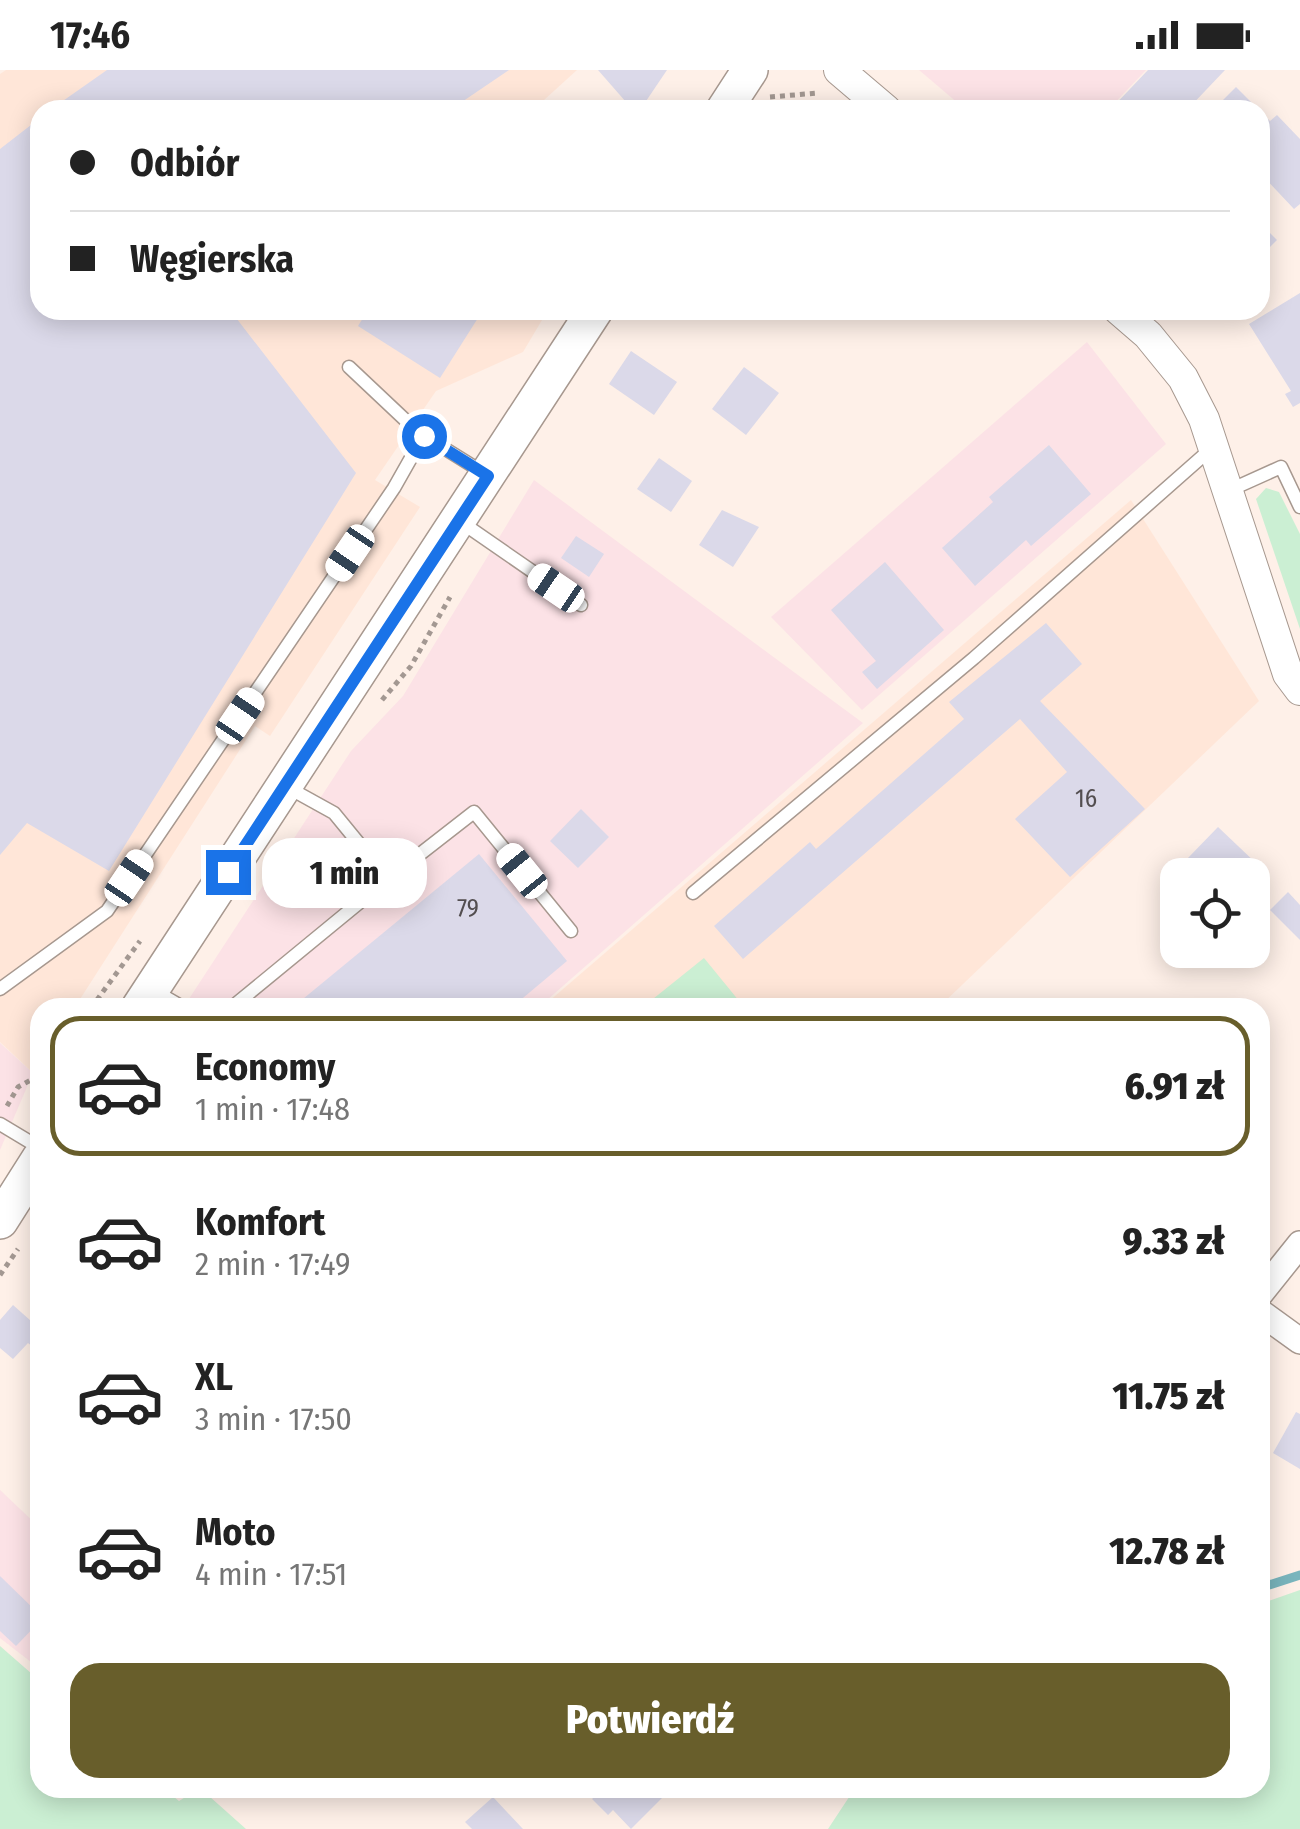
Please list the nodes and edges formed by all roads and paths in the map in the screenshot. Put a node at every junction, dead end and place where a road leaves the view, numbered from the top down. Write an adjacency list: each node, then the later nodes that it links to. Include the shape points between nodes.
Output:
1 (840, 71): 2 (path, via 823,93); 4 (street)
2 (758, 84): 3 (main road)
3 (737, 100)
4 (874, 100)
5 (589, 320): 10 (main road)
6 (1131, 320): 9 (street, via 1183,378)
7 (349, 367): 8 (lane)
8 (424, 436): 10 (lane); 20 (lane, via 107,911)
9 (1214, 446): 11 (street); 18 (lane)
10 (488, 476): 13 (main road)
11 (1230, 490): 12 (lane, via 1281,468); 15 (street, via 1288,674)
12 (1300, 507)
13 (459, 520): 14 (lane); 16 (main road)
14 (581, 606)
15 (1300, 690)
16 (285, 785): 17 (lane, via 334,813); 21 (main road)
17 (388, 879): 19 (lane, via 474,812); 22 (lane)
18 (694, 893)
19 (571, 931)
20 (0, 989)
21 (145, 998)
22 (243, 998)
23 (30, 1080): 24 (path, via 18,1087)
24 (0, 1121): 25 (lane)
25 (30, 1141)
26 (30, 1174): 27 (main road)
27 (0, 1221)
28 (1300, 1244): 29 (street)
29 (1270, 1282)
30 (1270, 1320): 31 (street)
31 (1300, 1342)

